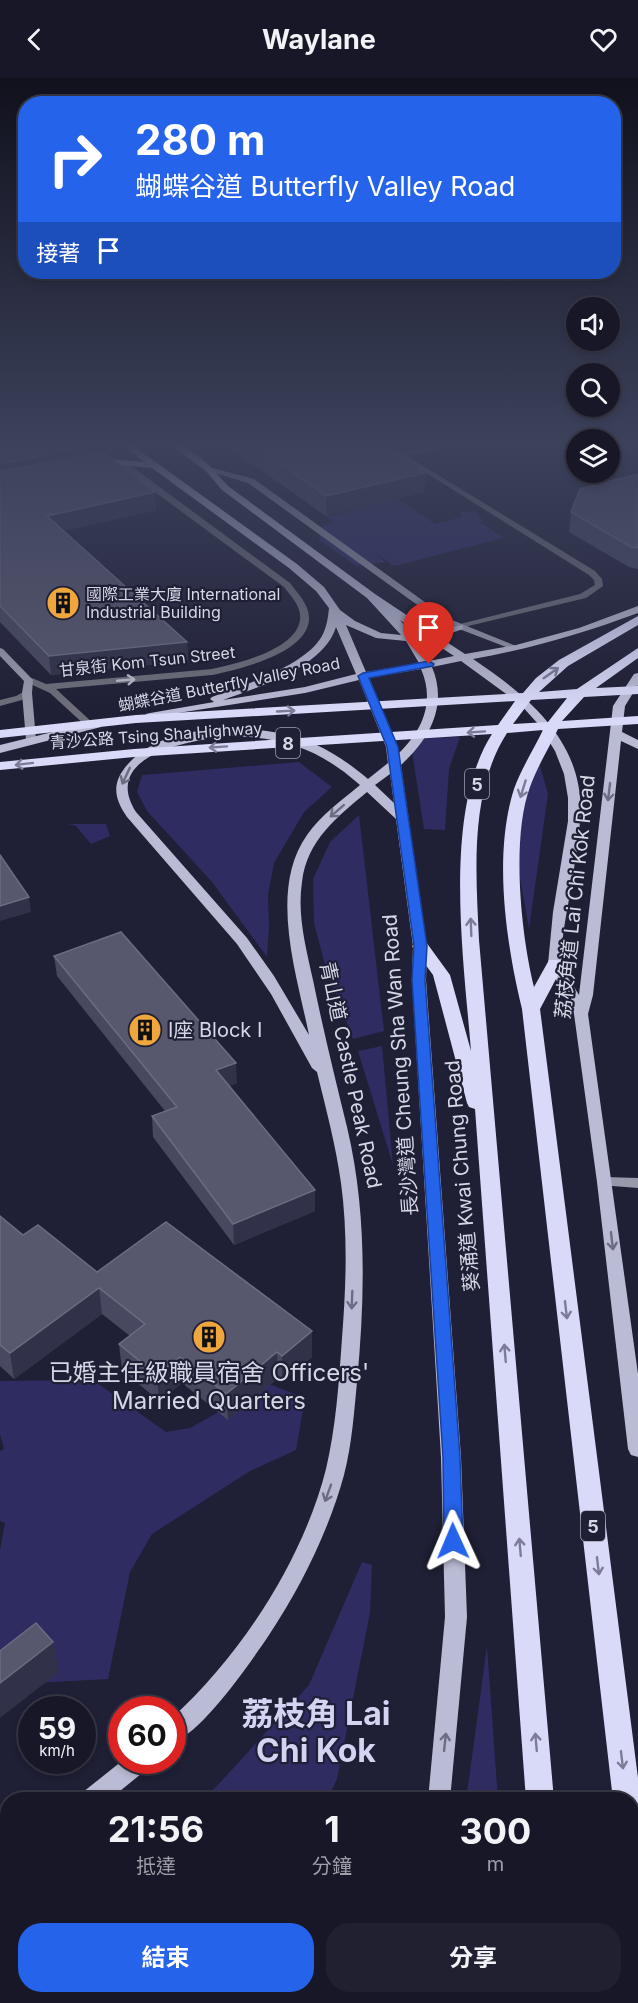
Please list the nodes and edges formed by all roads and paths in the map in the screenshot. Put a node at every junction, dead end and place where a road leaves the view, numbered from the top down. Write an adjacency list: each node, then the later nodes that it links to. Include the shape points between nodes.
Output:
1 (215, 532): 17 (street, 甘泉街 Kom Tsun Street, one-way to 1, via 238,667 277,652 298,634 305,620 304,606 297,595)
2 (246, 532): 7 (main road, 長沙灣道 Cheung Sha Wan Road, via 311,579)
3 (284, 532): 6 (main road)
4 (321, 532): 10 (main road, via 432,612)
5 (525, 532): 10 (street, via 592,573 599,586 583,596)
6 (371, 596): 32 (main road, via 524,702 544,723 561,752 570,774 574,821); 35 (main road, 青山道 Castle Peak Road, one-way to 35, via 399,624 425,662 434,694 431,716 422,734 405,754 331,815 306,846 294,881 294,919)
7 (334, 608): 10 (main road, via 354,627 384,637 425,636); 14 (main road, 長沙灣道 Cheung Sha Wan Road); 21 (main road, via 333,624 325,640 300,661)
8 (638, 609): 11 (main road, 蝴蝶谷道 Butterfly Valley Road, via 583,630)
9 (638, 620): 36 (highway, 葵涌道 Kwai Chung Road / 5, one-way to 9, via 469,893 471,820 477,782 510,717 542,679)
10 (459, 627): 11 (main road)
11 (517, 648): 14 (main road, 蝴蝶谷道 Butterfly Valley Road)
12 (0, 651): 16 (main road)
13 (638, 652): 33 (highway, 5, one-way to 33, via 575,697 555,719 522,788 514,829 512,893 519,961)
14 (363, 676): 21 (main road, 蝴蝶谷道 Butterfly Valley Road); 30 (main road, 長沙灣道 Cheung Sha Wan Road, via 392,747)
15 (638, 676): 25 (main road, 荔枝角道 Lai Chi Kok Road, via 619,706)
16 (29, 680): 17 (street); 19 (main road)
17 (46, 687): 23 (street)
18 (638, 690): 24 (highway, 青沙公路 Tsing Sha Highway / 8, one-way to 18, via 136,719)
19 (27, 693): 20 (street); 26 (main road)
20 (0, 703)
21 (185, 710): 23 (main road, 蝴蝶谷道 Butterfly Valley Road)
22 (638, 722): 29 (highway, 青沙公路 Tsing Sha Highway / 8, one-way to 29, via 178,750)
23 (91, 726): 26 (main road, 蝴蝶谷道 Butterfly Valley Road)
24 (0, 733): 26 (main road)
25 (616, 734): 27 (main road); 34 (main road, 荔枝角道 Lai Chi Kok Road, one-way to 34)
26 (31, 740): 28 (main road, 蝴蝶谷道 Butterfly Valley Road)
27 (638, 745)
28 (0, 749)
29 (0, 766)
30 (404, 820): 31 (main road, 長沙灣道 Cheung Sha Wan Road); 35 (main road, one-way to 35, via 346,766 313,747 275,736 220,734 178,739 139,758 121,784 131,814 249,951)
31 (420, 946): 36 (highway, via 441,975); 43 (main road, 長沙灣道 Cheung Sha Wan Road, one-way to 31, via 456,1617 451,1457 419,980)
32 (555, 964): 33 (highway); 34 (main road)
33 (531, 1009): 45 (highway, 5, one-way to 45)
34 (581, 1014): 37 (main road, 荔枝角道 Lai Chi Kok Road)
35 (327, 1080): 40 (main road, 青山道 Castle Peak Road, one-way to 40, via 345,1156 354,1242 350,1358 343,1426 330,1487 310,1539 266,1621 216,1689)
36 (488, 1148): 44 (highway, 葵涌道 Kwai Chung Road / 5, one-way to 36)
37 (605, 1182): 38 (main road); 39 (main road, 荔枝角道 Lai Chi Kok Road, one-way to 39)
38 (638, 1183)
39 (638, 1449)
40 (186, 1719)
41 (123, 1774): 42 (main road)
42 (101, 1792)
43 (440, 1792)
44 (539, 1792)
45 (626, 1792)

